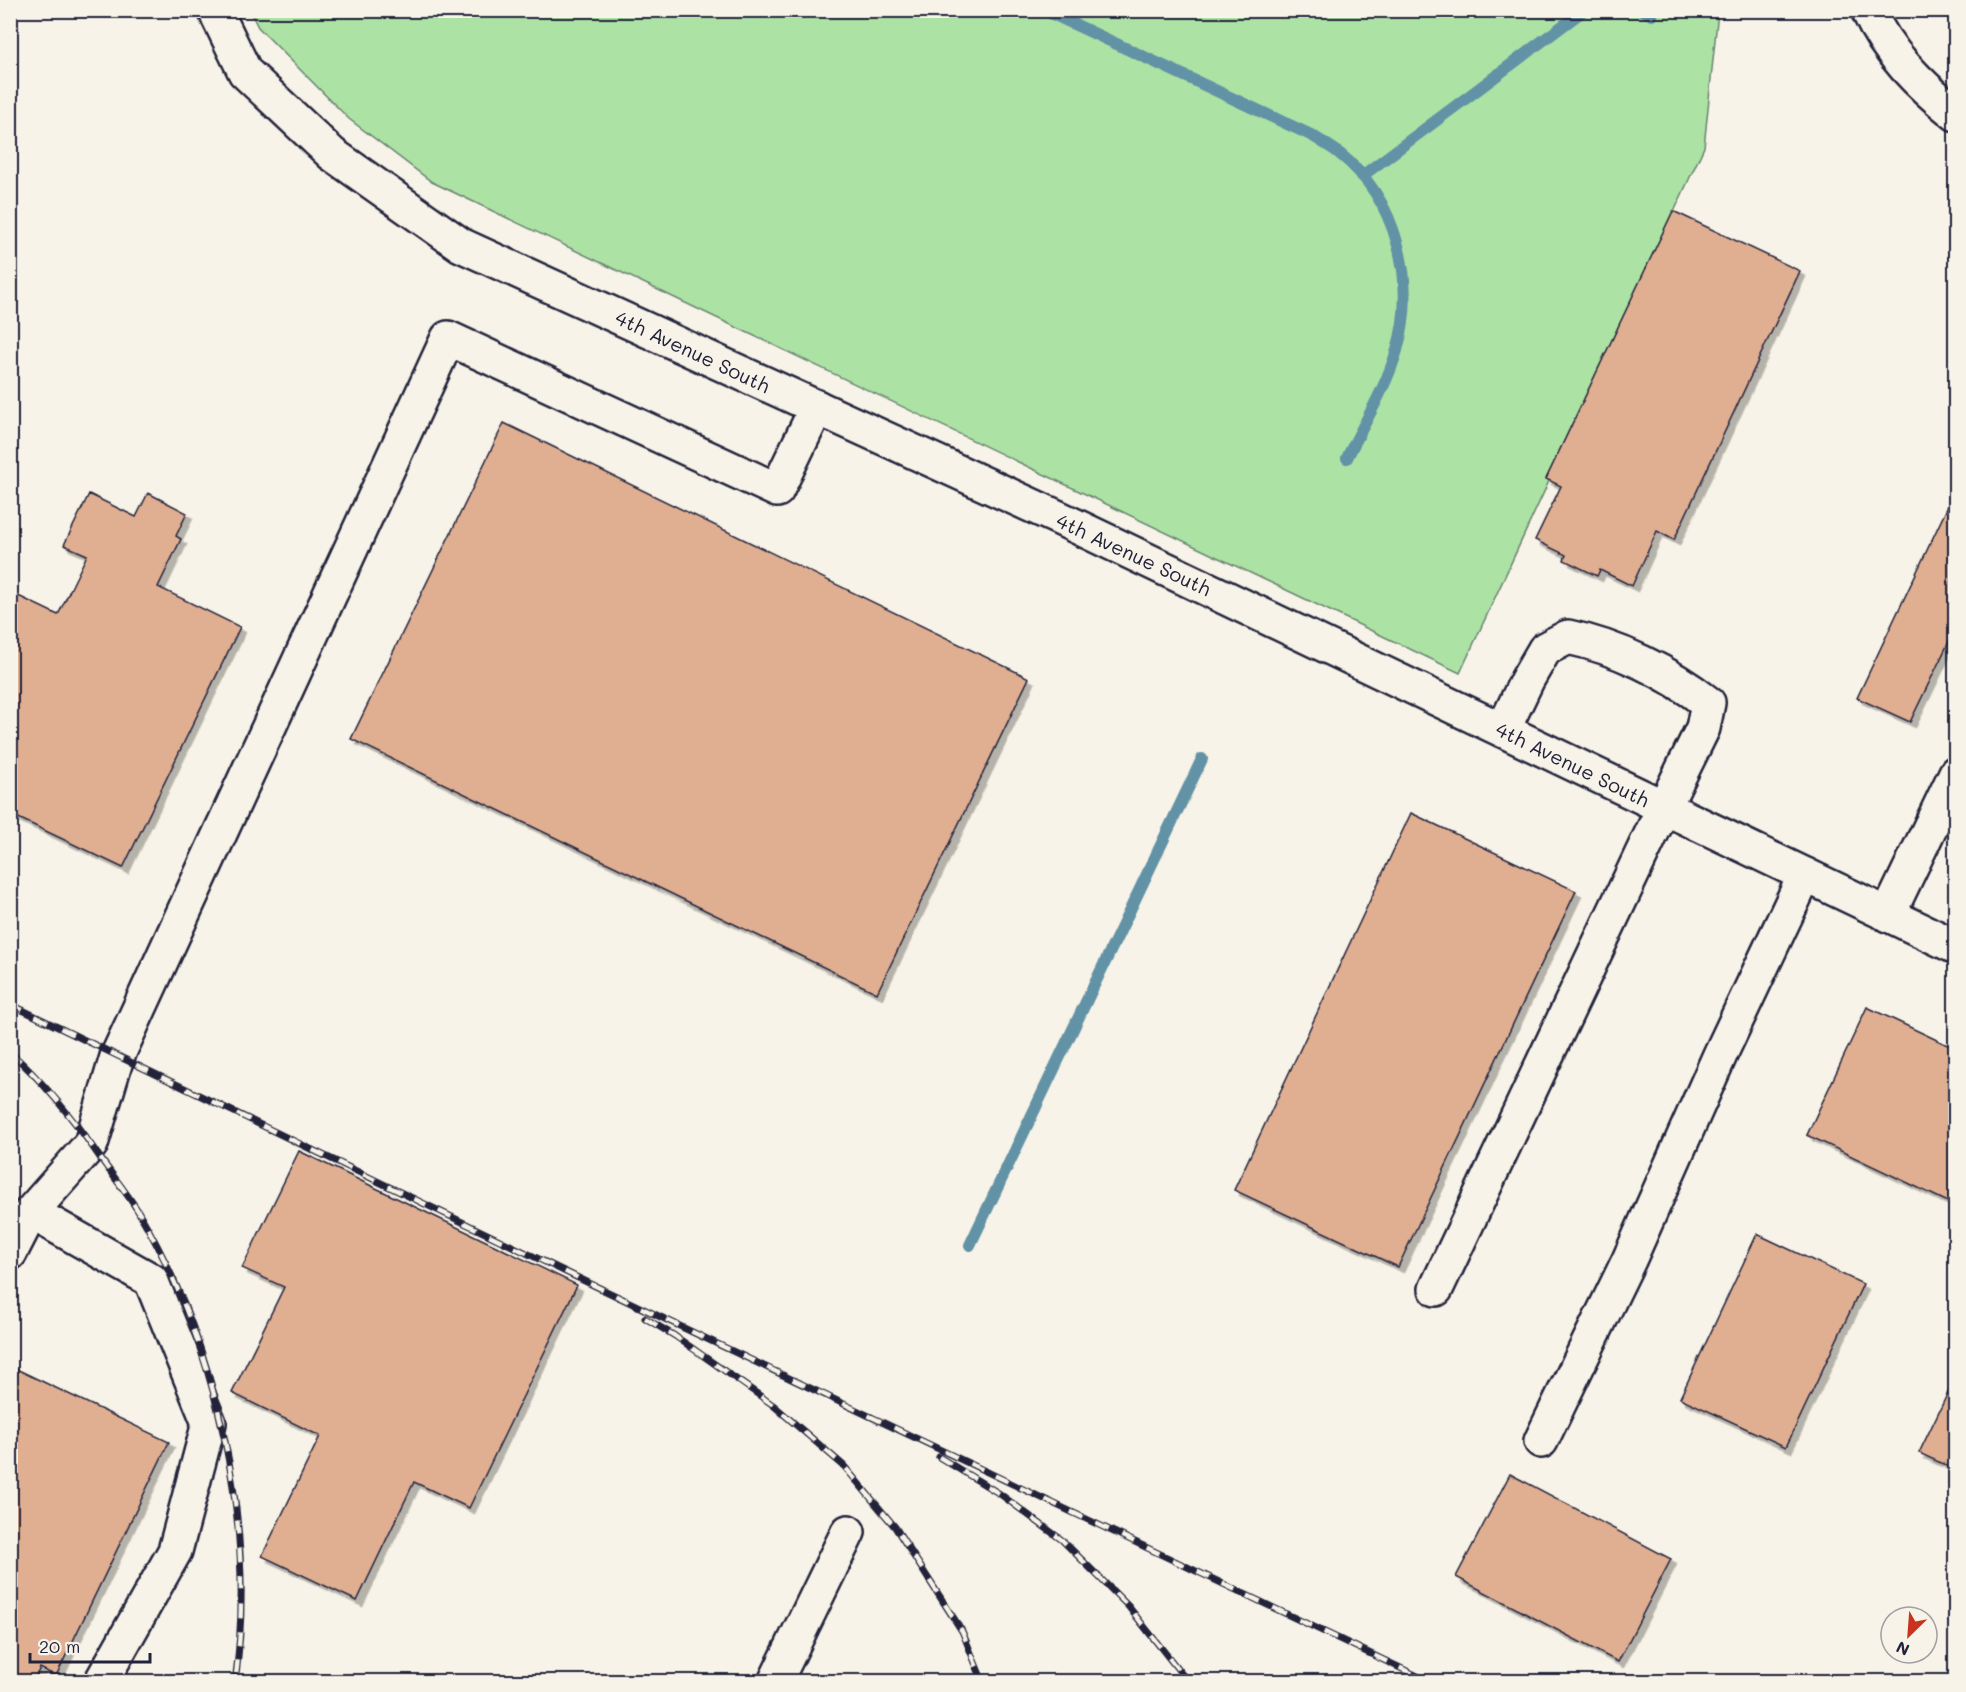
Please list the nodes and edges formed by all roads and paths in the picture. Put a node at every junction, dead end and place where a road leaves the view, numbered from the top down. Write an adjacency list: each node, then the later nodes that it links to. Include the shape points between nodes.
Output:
1 (215, 10): 4 (street, 4th Avenue South, via 245,72 323,146 461,245)
2 (1868, 10): 3 (street, via 1877,33 1918,82)
3 (1956, 114)
4 (817, 407): 5 (street, 4th Avenue South); 11 (street, via 777,490 448,338 117,1057 91,1144)
5 (1503, 730): 7 (street, 4th Avenue South); 7 (street, via 1545,649 1568,637 1598,643 1684,684 1708,703 1703,728)
6 (1956, 773): 9 (street)
7 (1664, 807): 8 (street, 4th Avenue South); 13 (street)
8 (1805, 874): 9 (street, 4th Avenue South); 14 (street, via 1629,1260)
9 (1888, 915): 10 (street, 4th Avenue South)
10 (1956, 947)
11 (31, 1212): 12 (street); 16 (street, via 151,1280 209,1423 175,1551)
12 (10, 1253)
13 (1436, 1289)
14 (1541, 1441)
15 (848, 1532): 17 (street)
16 (101, 1682)
17 (775, 1682)

